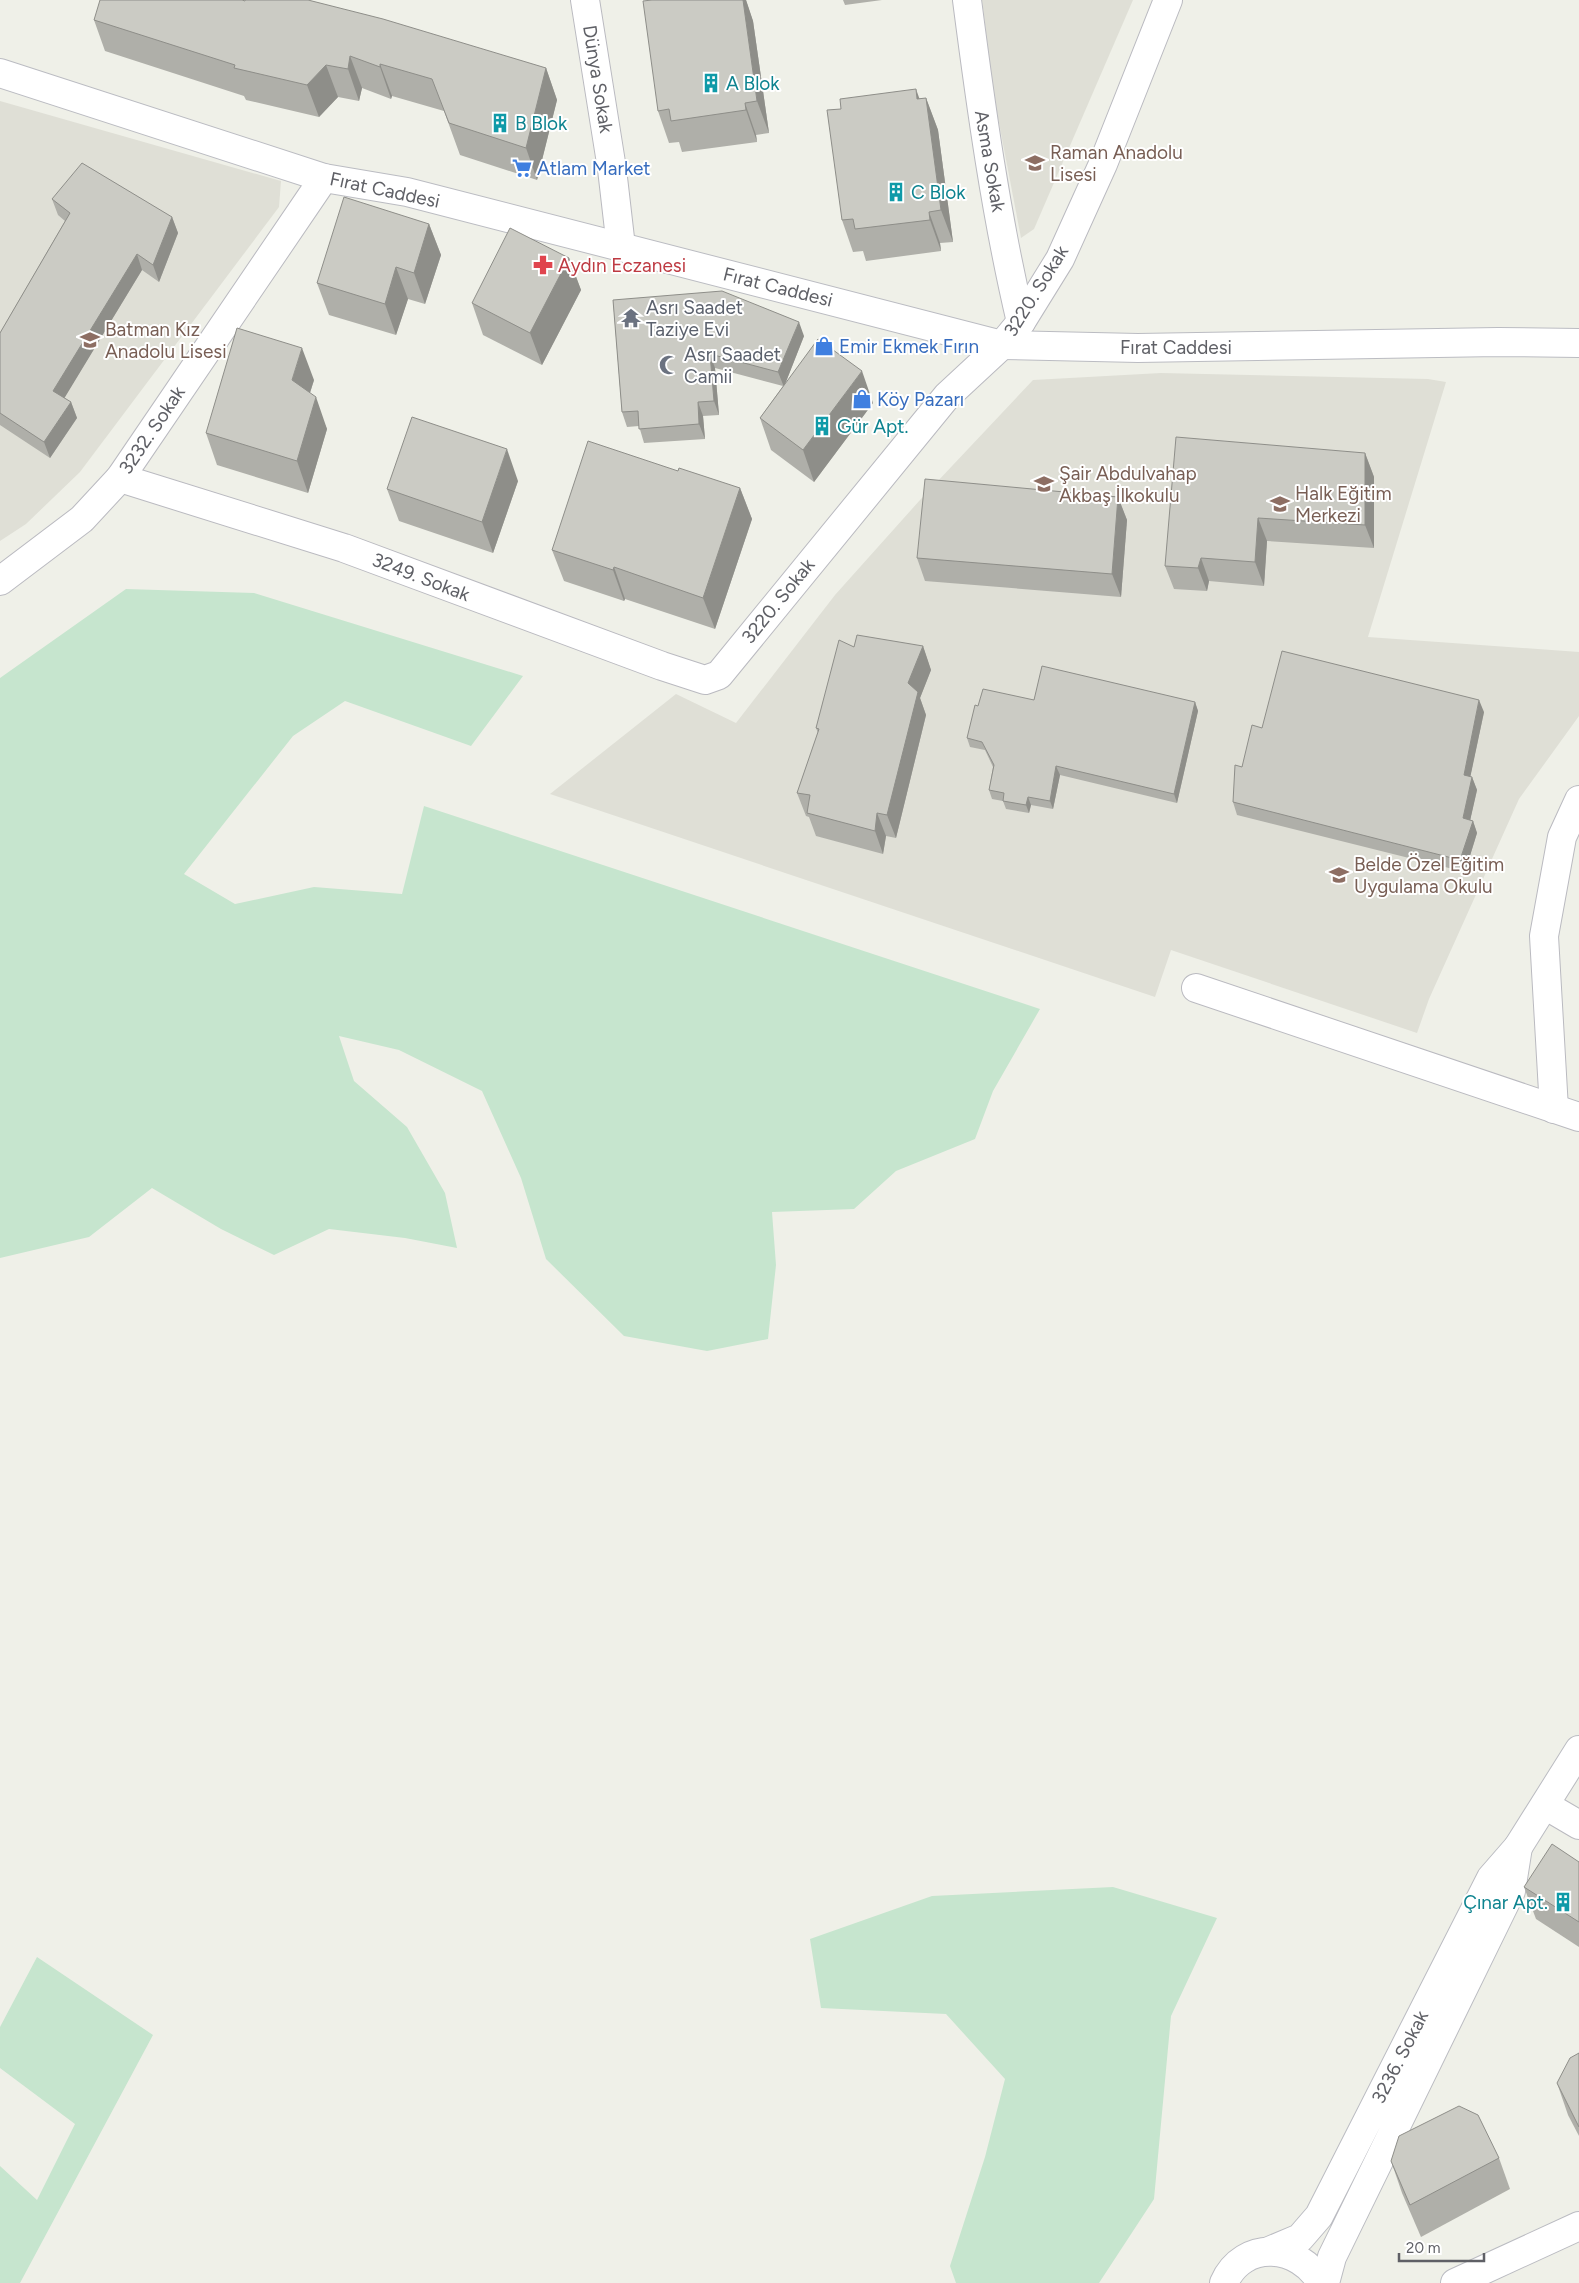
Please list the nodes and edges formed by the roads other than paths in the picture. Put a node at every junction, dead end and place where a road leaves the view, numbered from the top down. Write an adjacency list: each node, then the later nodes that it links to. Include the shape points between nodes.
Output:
1 (585, 0): 6 (street, Dünya Sokak)
2 (967, 0): 7 (street, Asma Sokak, via 981,110)
3 (1168, 0): 7 (street, 3220. Sokak, via 1103,164 1060,259)
4 (0, 74): 5 (street, Fırat Caddesi)
5 (324, 178): 6 (street, Fırat Caddesi, via 407,192); 10 (street, 3232. Sokak)
6 (621, 247): 9 (street, Fırat Caddesi)
7 (1020, 322): 9 (street, 3220. Sokak)
8 (1579, 344): 9 (street, Fırat Caddesi, via 1498,342 1138,348)
9 (1002, 345): 12 (street, 3220. Sokak, via 947,396)
10 (120, 478): 11 (street, 3232. Sokak, via 82,519); 12 (street, 3249. Sokak, via 344,548 670,669 705,680)
11 (0, 580)
12 (719, 675)
13 (1579, 800): 15 (street, via 1562,837 1544,936)
14 (1196, 988): 15 (street)
15 (1566, 1113)
16 (1579, 1750): 17 (street, 3236. Sokak)
17 (1545, 1805): 18 (street); 19 (street, 3236. Sokak)
18 (1579, 1825)
19 (1518, 1847): 21 (street, 3236. Sokak, via 1491,1878 1319,2216 1300,2238); 24 (street, 3236. Sokak, via 1511,1891 1340,2240)
20 (1579, 2226): 25 (street)
21 (1269, 2251): 22 (street, 3236. Sokak, via 1252,2255 1237,2265); 23 (street, via 1287,2253 1303,2260)
22 (1224, 2283)
23 (1322, 2283)
24 (1326, 2283)
25 (1455, 2283)

